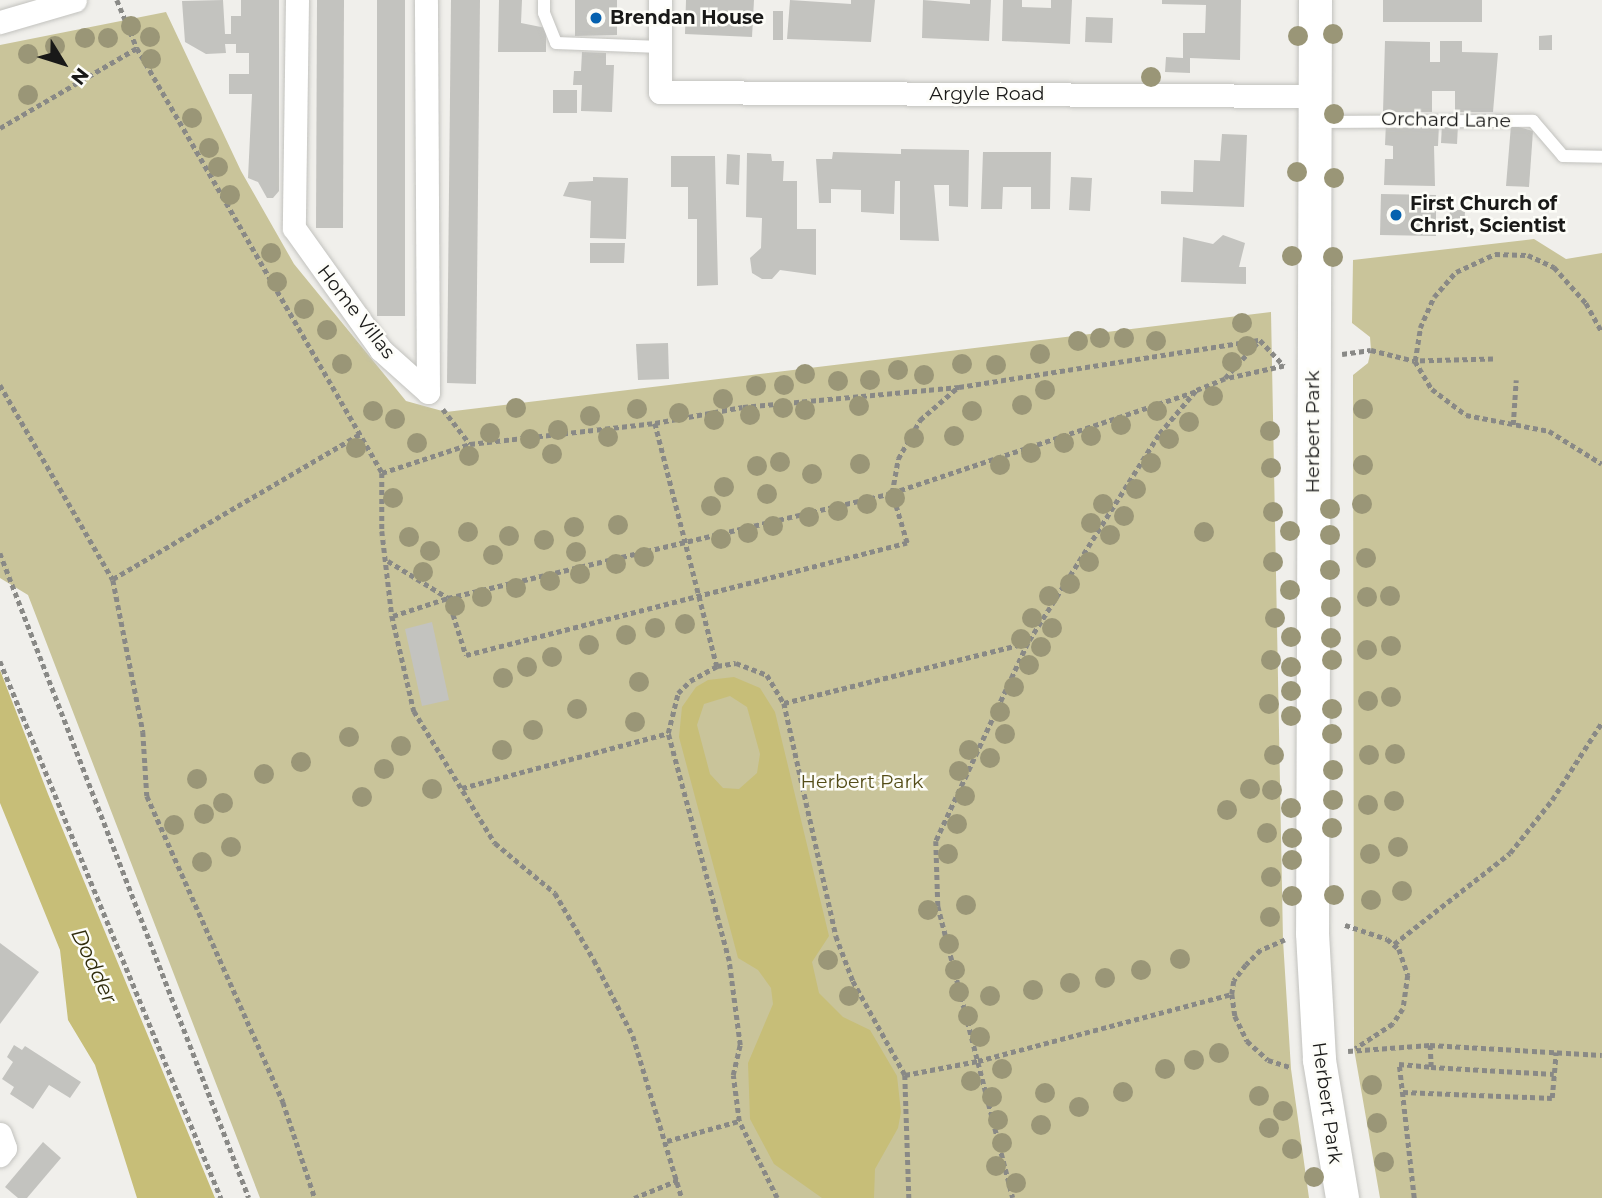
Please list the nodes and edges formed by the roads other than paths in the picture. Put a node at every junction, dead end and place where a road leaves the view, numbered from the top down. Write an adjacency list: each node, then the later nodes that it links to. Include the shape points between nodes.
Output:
1 (75, 0): 7 (street)
2 (297, 0): 3 (street, Home Villas, via 294,228 381,350 428,392)
3 (426, 0)
4 (544, 0): 8 (lane, via 556,43)
5 (660, 0): 8 (street)
6 (1315, 0): 9 (street, Herbert Park)
7 (0, 22)
8 (660, 47): 9 (street, Argyle Road, via 660,92)
9 (1315, 109): 10 (lane, Orchard Lane, via 1533,121 1563,156); 13 (street, Herbert Park, via 1312,933 1319,1060)
10 (1602, 157)
11 (0, 1134): 12 (street, via 5,1148)
12 (0, 1155)
13 (1342, 1198)

